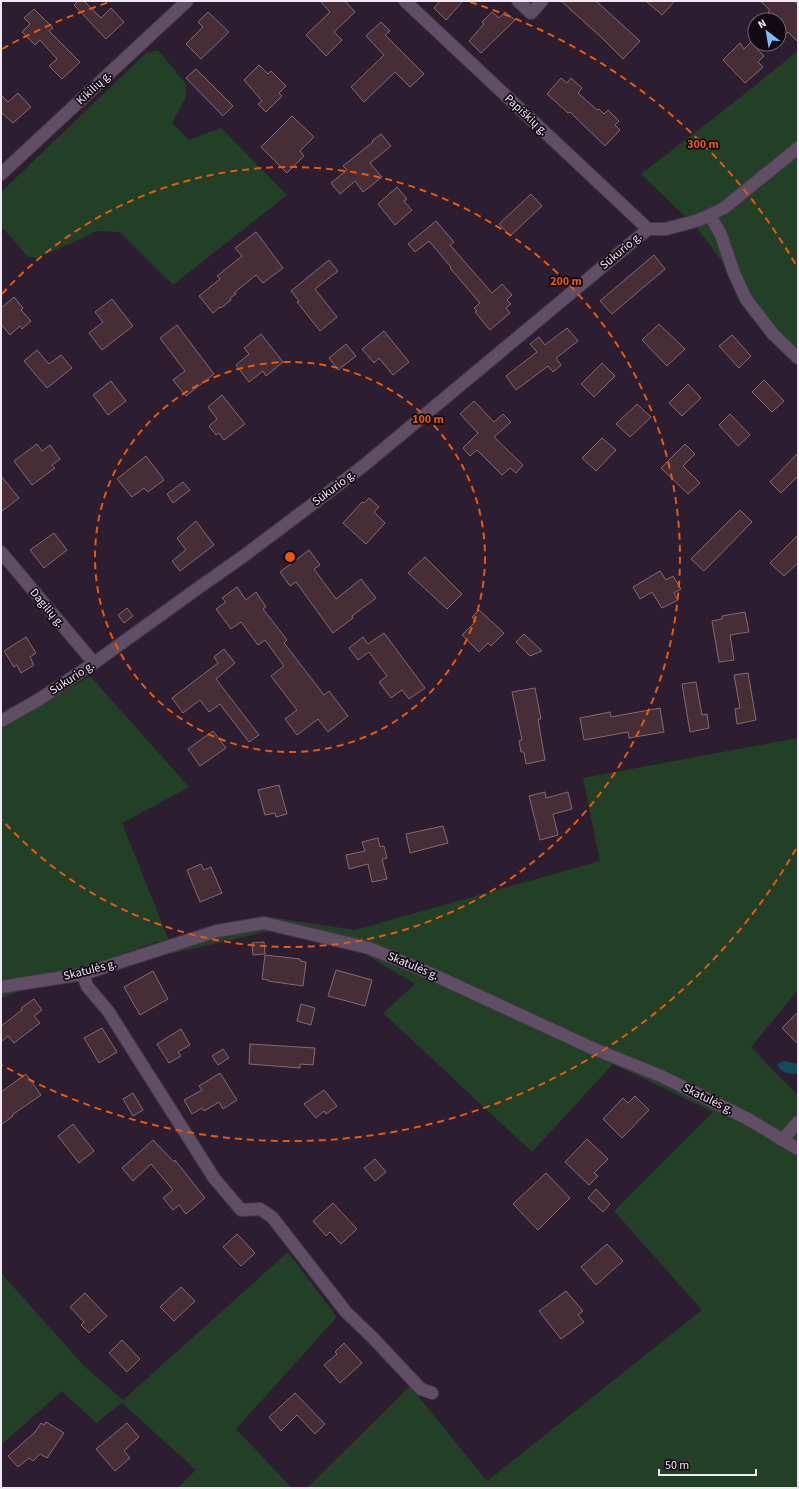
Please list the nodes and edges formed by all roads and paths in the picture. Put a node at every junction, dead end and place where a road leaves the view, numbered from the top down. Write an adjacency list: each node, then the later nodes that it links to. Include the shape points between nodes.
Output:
1 (187, 1): 6 (street, Kikilių g.)
2 (405, 1): 8 (street, Papiškių g.)
3 (518, 1): 4 (street, via 531,13)
4 (542, 1)
5 (798, 148): 7 (street, via 724,208)
6 (1, 174)
7 (710, 216): 8 (street, via 666,229); 9 (street, via 721,235 746,299 773,334)
8 (648, 229): 11 (street, Sūkurio g., via 362,467)
9 (798, 358)
10 (1, 552): 11 (street, Dagilių g.)
11 (94, 664): 12 (street, Sūkurio g.)
12 (1, 721)
13 (83, 974): 14 (street, Skatulės g.); 16 (street, Skatulės g., via 217,931 264,923 311,933 369,948 423,970 592,1048 661,1076 748,1119); 18 (street, via 87,986 108,1011 214,1178 241,1210 260,1209 272,1217 346,1312 421,1389)
14 (1, 987)
15 (798, 1122): 16 (street)
16 (782, 1140): 17 (street, Skatulės g.)
17 (798, 1149)
18 (432, 1393)

